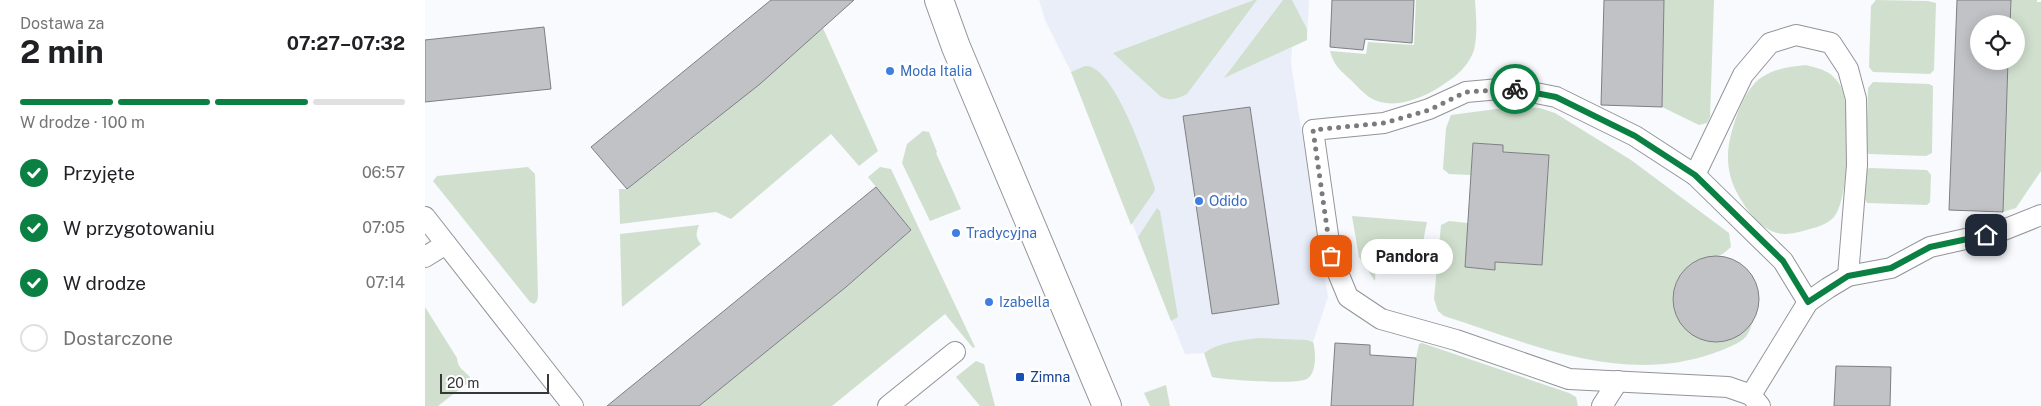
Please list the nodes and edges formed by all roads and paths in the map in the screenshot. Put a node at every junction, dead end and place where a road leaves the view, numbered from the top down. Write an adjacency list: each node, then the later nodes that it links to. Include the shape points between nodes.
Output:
1 (939, 0): 14 (street)
2 (1695, 175): 7 (lane, via 1743,75 1770,43 1795,35 1831,43 1848,69 1857,99 1857,165); 8 (lane, via 1783,261); 10 (lane, via 1635,136 1556,97 1511,88 1466,92 1429,110 1384,123 1313,130 1331,256 1348,297 1381,319 1456,340 1569,380)
3 (2041, 215): 7 (lane, via 2001,231 1930,247 1891,268)
4 (425, 217): 5 (lane)
5 (446, 244): 6 (lane); 12 (lane)
6 (425, 257)
7 (1848, 276): 8 (lane)
8 (1808, 302): 11 (lane)
9 (955, 352): 13 (lane)
10 (1618, 381): 11 (lane, via 1728,387); 15 (lane)
11 (1755, 400)
12 (573, 406)
13 (888, 406)
14 (1107, 406)
15 (1602, 406)

